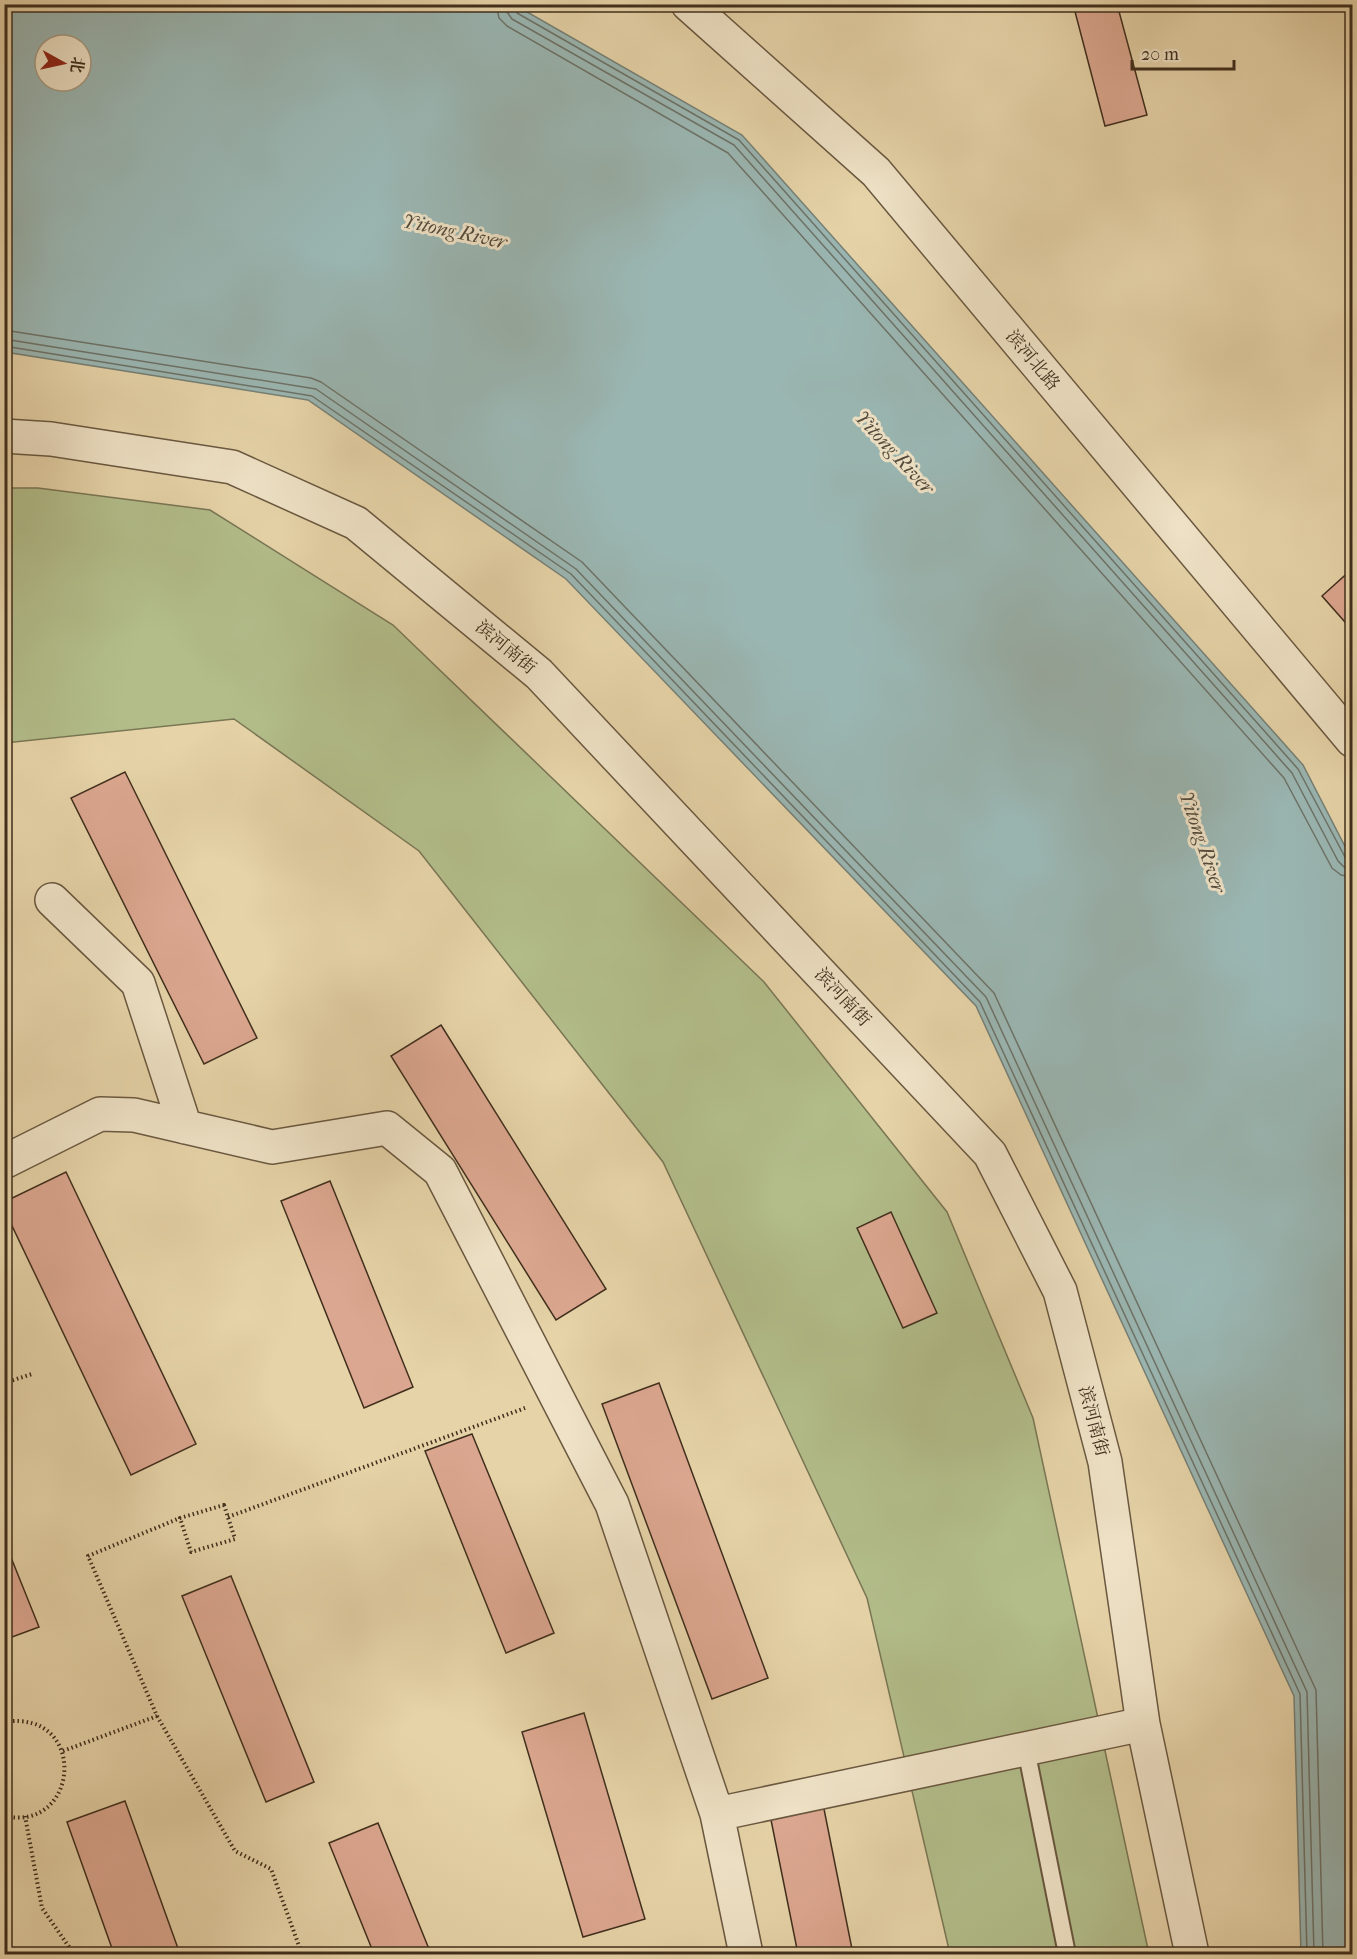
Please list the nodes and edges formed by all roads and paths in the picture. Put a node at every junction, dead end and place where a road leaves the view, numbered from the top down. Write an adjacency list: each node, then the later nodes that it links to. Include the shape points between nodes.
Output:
1 (688, 4): 3 (street, 滨河北路, via 876,172)
2 (4, 436): 14 (street, 滨河南街, via 51,439 232,467 356,523 539,674 990,1154 1060,1291 1105,1462)
3 (1353, 740)
4 (52, 900): 5 (street, via 138,983)
5 (185, 1127): 6 (street, via 135,1115 100,1114); 9 (street, via 272,1147 387,1128 440,1171)
6 (4, 1162)
7 (32, 1374): 8 (path)
8 (4, 1383)
9 (556, 1396): 10 (path); 17 (street, via 612,1504)
10 (228, 1517): 11 (path, via 224,1505); 11 (path, via 235,1539 191,1552)
11 (180, 1518): 12 (path, via 88,1556)
12 (157, 1716): 16 (path); 21 (path, via 235,1851 271,1869)
13 (4, 1722): 16 (path, via 37,1724 52,1735)
14 (1143, 1724): 15 (street); 24 (street, 滨河南街)
15 (1026, 1749): 17 (street); 23 (lane)
16 (63, 1751): 19 (path, via 66,1770 62,1789 50,1805)
17 (717, 1814): 22 (street)
18 (4, 1816): 19 (path)
19 (25, 1816): 20 (path, via 42,1908)
20 (74, 1954)
21 (302, 1954)
22 (746, 1954)
23 (1067, 1954)
24 (1192, 1954)

